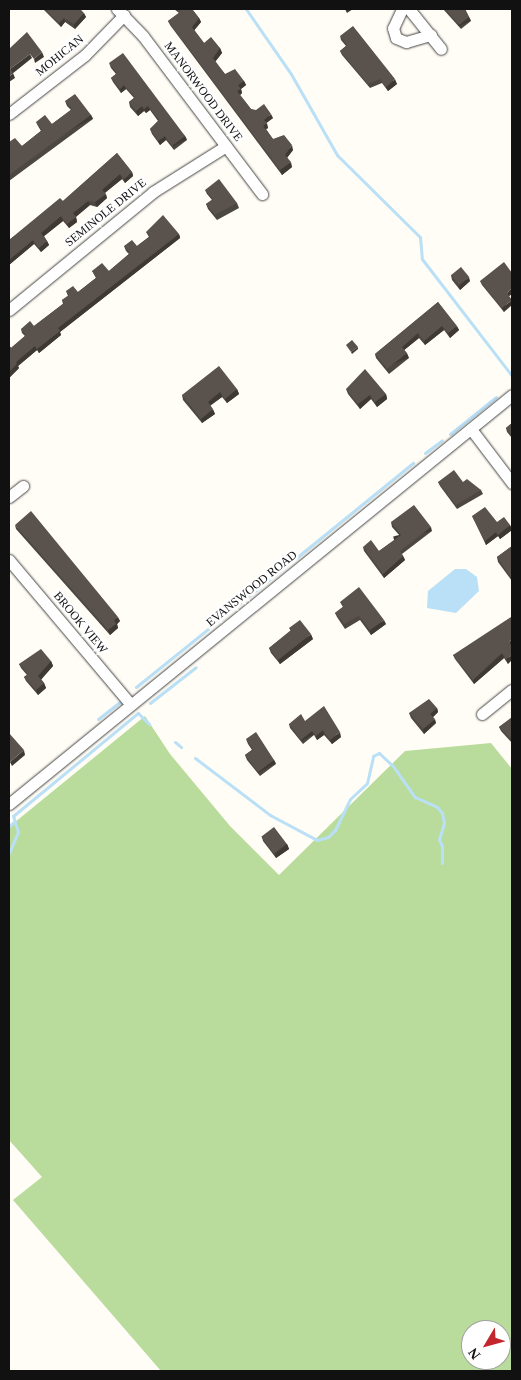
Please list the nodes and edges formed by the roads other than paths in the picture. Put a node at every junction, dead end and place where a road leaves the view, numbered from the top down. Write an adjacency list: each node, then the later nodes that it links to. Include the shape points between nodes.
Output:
1 (402, 9): 4 (street, via 392,28 396,38 406,42)
2 (409, 9): 4 (street)
3 (121, 12): 6 (street, MOHICAN, via 85,56); 7 (street, MANORWOOD DRIVE)
4 (431, 35): 5 (street)
5 (441, 49)
6 (9, 114)
7 (226, 146): 8 (street, MANORWOOD DRIVE); 9 (street, SEMINOLE DRIVE, via 153,192)
8 (262, 194)
9 (9, 310)
10 (512, 395): 11 (street, EVANSWOOD ROAD)
11 (471, 429): 12 (street); 17 (street, EVANSWOOD ROAD)
12 (512, 483)
13 (23, 486): 14 (street)
14 (9, 498)
15 (9, 560): 17 (street, BROOK VIEW)
16 (512, 690): 18 (street)
17 (131, 704): 19 (street, EVANSWOOD ROAD)
18 (482, 714)
19 (9, 804)

